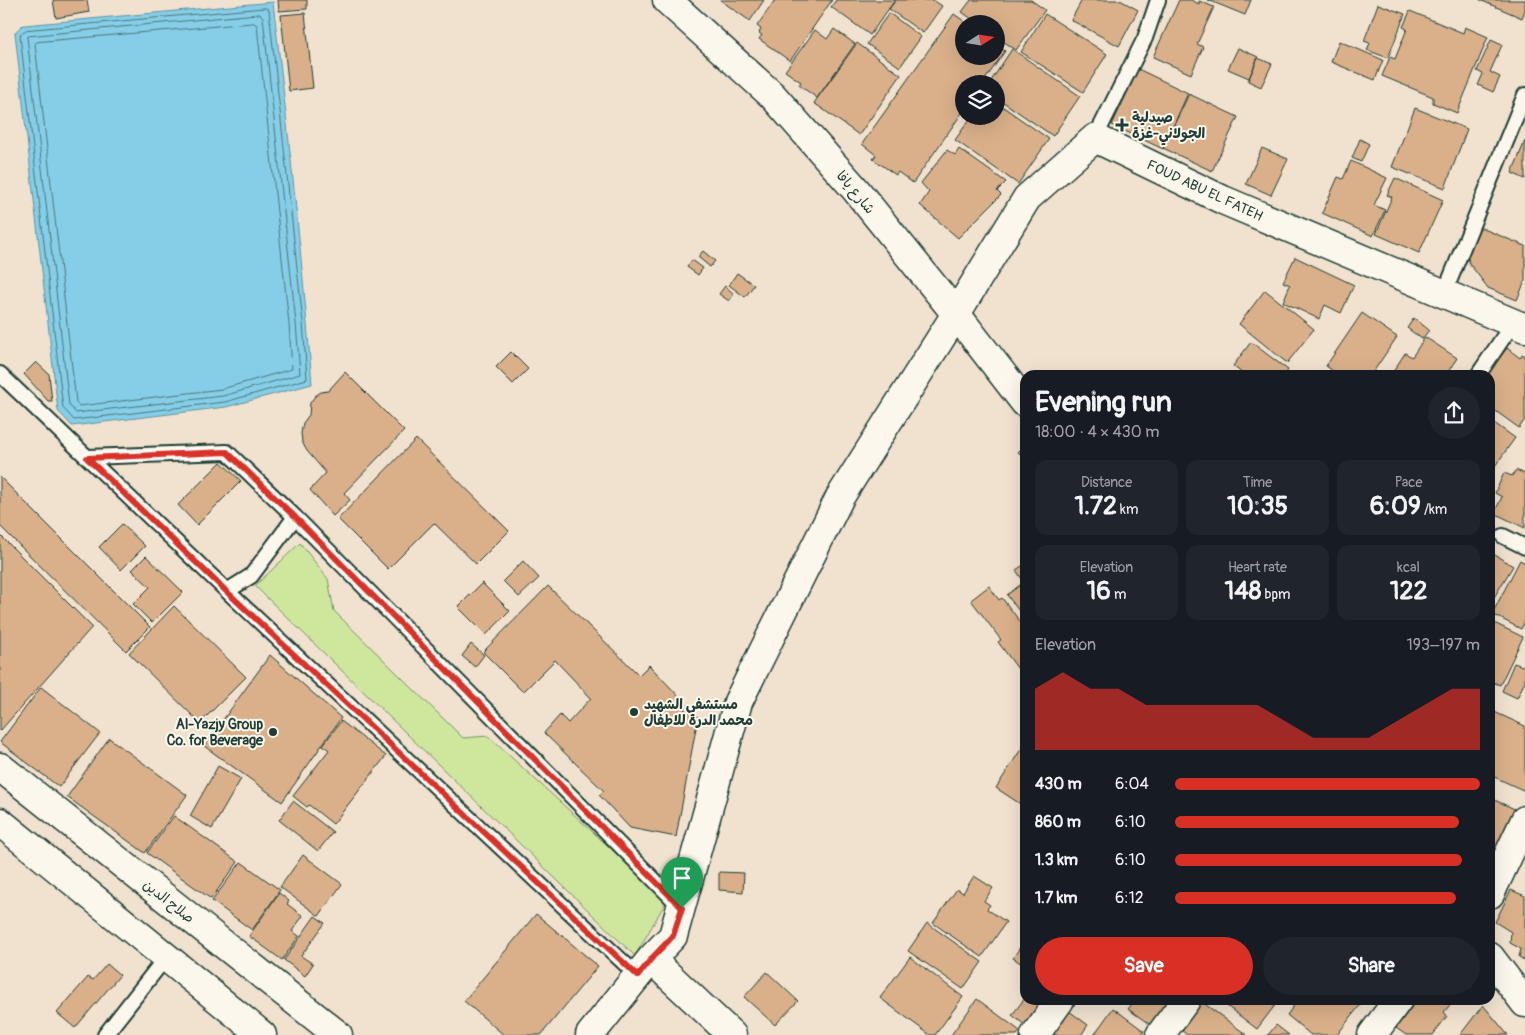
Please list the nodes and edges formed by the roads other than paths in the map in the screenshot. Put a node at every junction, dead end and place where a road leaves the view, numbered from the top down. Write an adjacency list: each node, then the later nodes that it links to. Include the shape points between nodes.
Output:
1 (667, 0): 6 (main road, شارع يافا, via 773,96 856,190)
2 (1158, 0): 4 (lane, via 1144,38)
3 (1525, 96): 5 (lane)
4 (1095, 138): 5 (main road, FOUD ABU EL FATEH, via 1223,200); 6 (main road, via 1027,198)
5 (1444, 294): 7 (main road, FOUD ABU EL FATEH)
6 (956, 314): 10 (main road, شارع يافا); 20 (main road, via 840,497 738,702)
7 (1519, 326): 8 (lane)
8 (1482, 370)
9 (0, 374): 11 (lane)
10 (1020, 396)
11 (87, 458): 12 (lane, via 227,452); 15 (lane)
12 (295, 517): 15 (lane, via 251,576); 20 (lane)
13 (1503, 536): 14 (lane)
14 (1525, 547)
15 (226, 591): 23 (lane)
16 (0, 767): 30 (main road, صلاح الدين)
17 (1525, 820): 19 (main road)
18 (0, 822): 21 (main road)
19 (1495, 883)
20 (682, 908): 23 (main road, via 673,936)
21 (166, 957): 28 (main road); 29 (lane)
22 (1495, 964): 24 (main road)
23 (645, 967): 31 (main road); 32 (main road)
24 (1525, 1003)
25 (1056, 1005): 33 (main road)
26 (1182, 1005): 34 (main road)
27 (1394, 1005): 35 (main road)
28 (259, 1034)
29 (105, 1035)
30 (338, 1035)
31 (590, 1035)
32 (732, 1035)
33 (1034, 1035)
34 (1160, 1035)
35 (1372, 1035)

